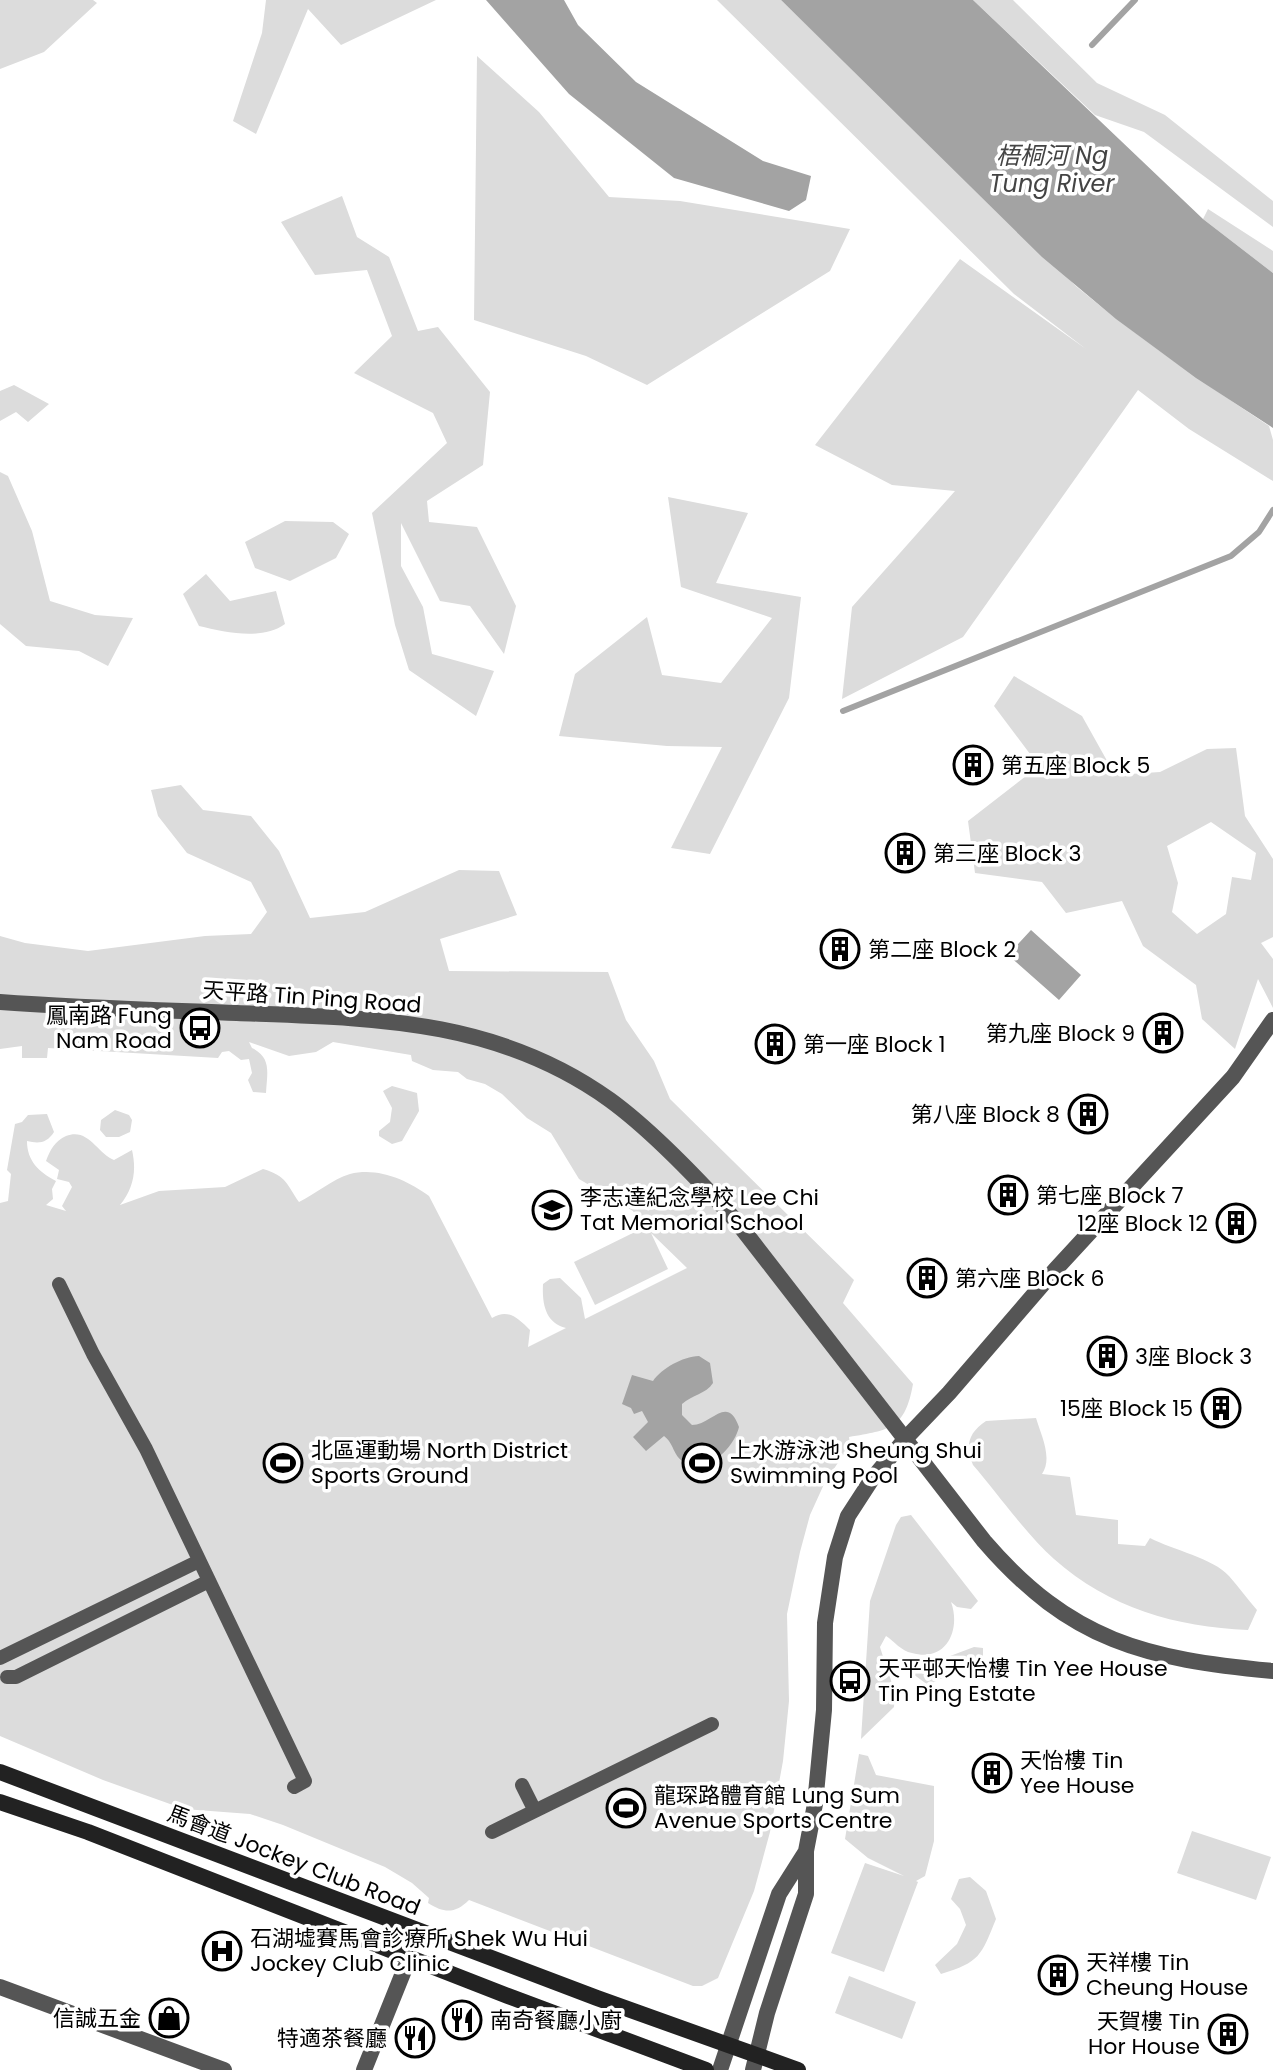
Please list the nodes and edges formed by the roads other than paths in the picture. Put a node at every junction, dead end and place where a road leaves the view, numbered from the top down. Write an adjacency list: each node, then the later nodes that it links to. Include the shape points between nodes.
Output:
1 (0, 1002): 4 (street, 天平路 Tin Ping Road, via 402,1022 483,1037 531,1056 610,1100 706,1187)
2 (1273, 1020): 4 (street, via 1233,1077)
3 (59, 1284): 5 (street)
4 (906, 1438): 8 (street, 天平路 Tin Ping Road, via 1001,1562 1061,1613 1150,1653); 17 (street, via 848,1516 835,1557 825,1623 815,1804)
5 (199, 1561): 6 (street); 7 (street)
6 (209, 1581): 9 (street); 13 (street, via 305,1781)
7 (0, 1658)
8 (1273, 1671)
9 (7, 1677)
10 (712, 1724): 15 (street)
11 (0, 1772): 20 (main road, 馬會道 Jockey Club Road)
12 (522, 1785): 15 (street)
13 (294, 1787)
14 (0, 1802): 18 (main road)
15 (535, 1811): 16 (street)
16 (492, 1832)
17 (806, 1851): 20 (street, via 779,1894); 21 (street, via 806,1894)
18 (409, 1958): 23 (street); 24 (main road)
19 (0, 1987): 22 (street)
20 (727, 2045): 21 (main road, 馬會道 Jockey Club Road); 25 (street)
21 (755, 2063): 26 (main road, 馬會道 Jockey Club Road)
22 (224, 2070)
23 (364, 2070)
24 (706, 2070)
25 (720, 2070)
26 (798, 2070)

